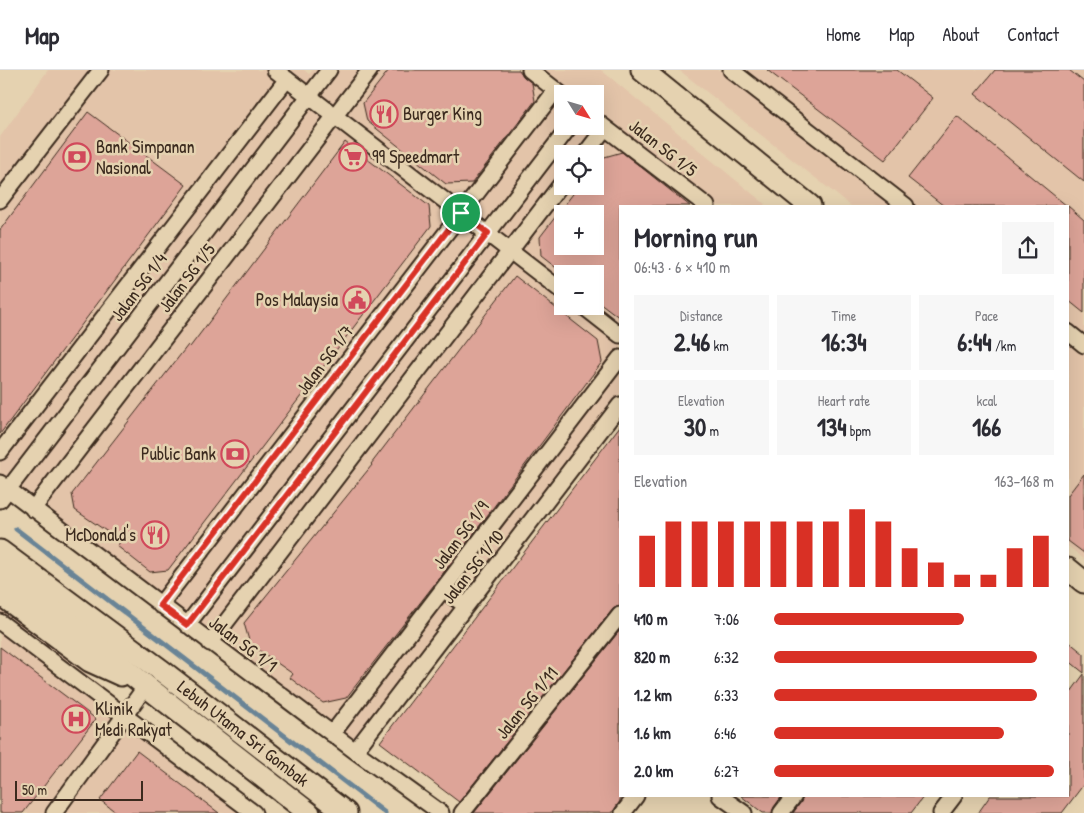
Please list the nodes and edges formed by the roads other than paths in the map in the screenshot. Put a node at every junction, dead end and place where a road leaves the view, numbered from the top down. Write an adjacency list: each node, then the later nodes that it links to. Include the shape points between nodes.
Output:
1 (101, 70): 15 (street)
2 (329, 70): 9 (street, Jalan SG 1/4)
3 (370, 70): 11 (street, Jalan SG 1/5)
4 (530, 70): 8 (street)
5 (732, 70): 18 (street)
6 (652, 73): 17 (street)
7 (281, 74): 9 (street, Jalan SG 1/4); 29 (street, Jalan SG 1/4)
8 (554, 88)
9 (309, 96): 11 (street, Jalan SG 1/4); 30 (street, Jalan SG 1/4)
10 (554, 98): 19 (street, Jalan SG 1/7)
11 (335, 116): 19 (street, Jalan SG 1/4); 31 (street, Jalan SG 1/5)
12 (604, 127): 16 (street, Jalan SG 1/5)
13 (563, 135): 20 (street)
14 (554, 195): 21 (street)
15 (0, 200)
16 (706, 205)
17 (809, 205)
18 (905, 205)
19 (461, 213): 20 (street, Jalan SG 1/4); 40 (street, Jalan SG 1/7)
20 (488, 233): 21 (street, Jalan SG 1/4); 44 (street)
21 (511, 251): 22 (street, Jalan SG 1/4); 45 (street)
22 (554, 284)
23 (595, 315): 24 (street)
24 (619, 333)
25 (1069, 333): 26 (street)
26 (1084, 345)
27 (619, 359): 37 (street, Jalan SG 1/9)
28 (619, 406): 41 (street, Jalan SG 1/10)
29 (0, 452)
30 (3, 491): 31 (street, Jalan SG 1/1)
31 (33, 509): 40 (street, Jalan SG 1/1)
32 (0, 534): 46 (street, Lebuh Utama Sri Gombak, via 117,628)
33 (0, 551): 39 (street, Lebuh Utama Sri Gombak)
34 (0, 570): 39 (street, Lebuh Utama Sri Gombak)
35 (1069, 571): 36 (street)
36 (1084, 582)
37 (443, 590): 41 (street); 49 (street, Jalan SG 1/9)
38 (0, 594): 47 (street, Lebuh Utama Sri Gombak, via 90,661)
39 (46, 595): 46 (street, Lebuh Utama Sri Gombak); 47 (street, Lebuh Utama Sri Gombak)
40 (160, 605): 44 (street, Jalan SG 1/1)
41 (466, 606): 50 (street, Jalan SG 1/10)
42 (619, 616): 60 (street, Jalan SG 1/11)
43 (0, 622): 48 (street)
44 (187, 625): 45 (street, Jalan SG 1/1)
45 (210, 643): 49 (street, Jalan SG 1/1)
46 (162, 671): 58 (street, Lebuh Utama Sri Gombak)
47 (146, 686): 48 (street); 57 (street, Lebuh Utama Sri Gombak)
48 (125, 715): 55 (street); 56 (street)
49 (332, 734): 50 (street, Jalan SG 1/1)
50 (355, 751): 59 (street, Jalan SG 1/1)
51 (635, 797): 61 (street)
52 (721, 797): 62 (street)
53 (793, 797): 63 (street)
54 (953, 797): 64 (street)
55 (54, 813)
56 (254, 813)
57 (309, 813)
58 (346, 813)
59 (441, 813)
60 (462, 813)
61 (623, 813)
62 (744, 813)
63 (781, 813)
64 (941, 813)

